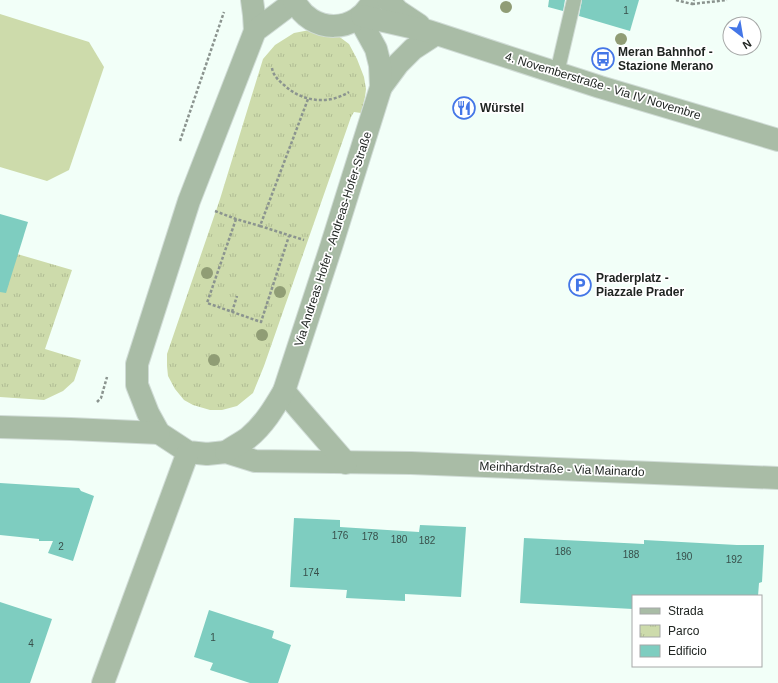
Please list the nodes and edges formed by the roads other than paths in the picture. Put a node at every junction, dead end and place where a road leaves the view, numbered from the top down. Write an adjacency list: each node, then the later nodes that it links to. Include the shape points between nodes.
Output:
1 (252, 0): 6 (street)
2 (293, 0): 5 (street, via 305,15 326,26 347,24); 6 (street)
3 (388, 0): 7 (street, 4. Novemberstraße - Via IV Novembre, via 398,11)
4 (574, 0): 8 (lane)
5 (365, 11): 7 (street, 4. Novemberstraße - Via IV Novembre); 9 (street, via 380,65)
6 (255, 31): 13 (street, via 188,201 137,364 137,385)
7 (432, 32): 8 (street, 4. Novemberstraße - Via IV Novembre); 9 (street, via 398,64)
8 (558, 73): 10 (street, 4. Novemberstraße - Via IV Novembre)
9 (381, 86): 11 (street, Via Andreas Hofer - Andreas-Hofer-Straße)
10 (778, 140)
11 (284, 390): 15 (street, Via Andreas Hofer - Andreas-Hofer-Straße, via 261,426 247,439); 16 (street)
12 (0, 427): 13 (street)
13 (159, 433): 14 (street)
14 (188, 452): 15 (street); 18 (street)
15 (226, 452): 16 (street, Meinhardstraße - Via Mainardo, via 255,462)
16 (346, 463): 17 (street, Meinhardstraße - Via Mainardo, via 411,463)
17 (778, 478)
18 (103, 683)

